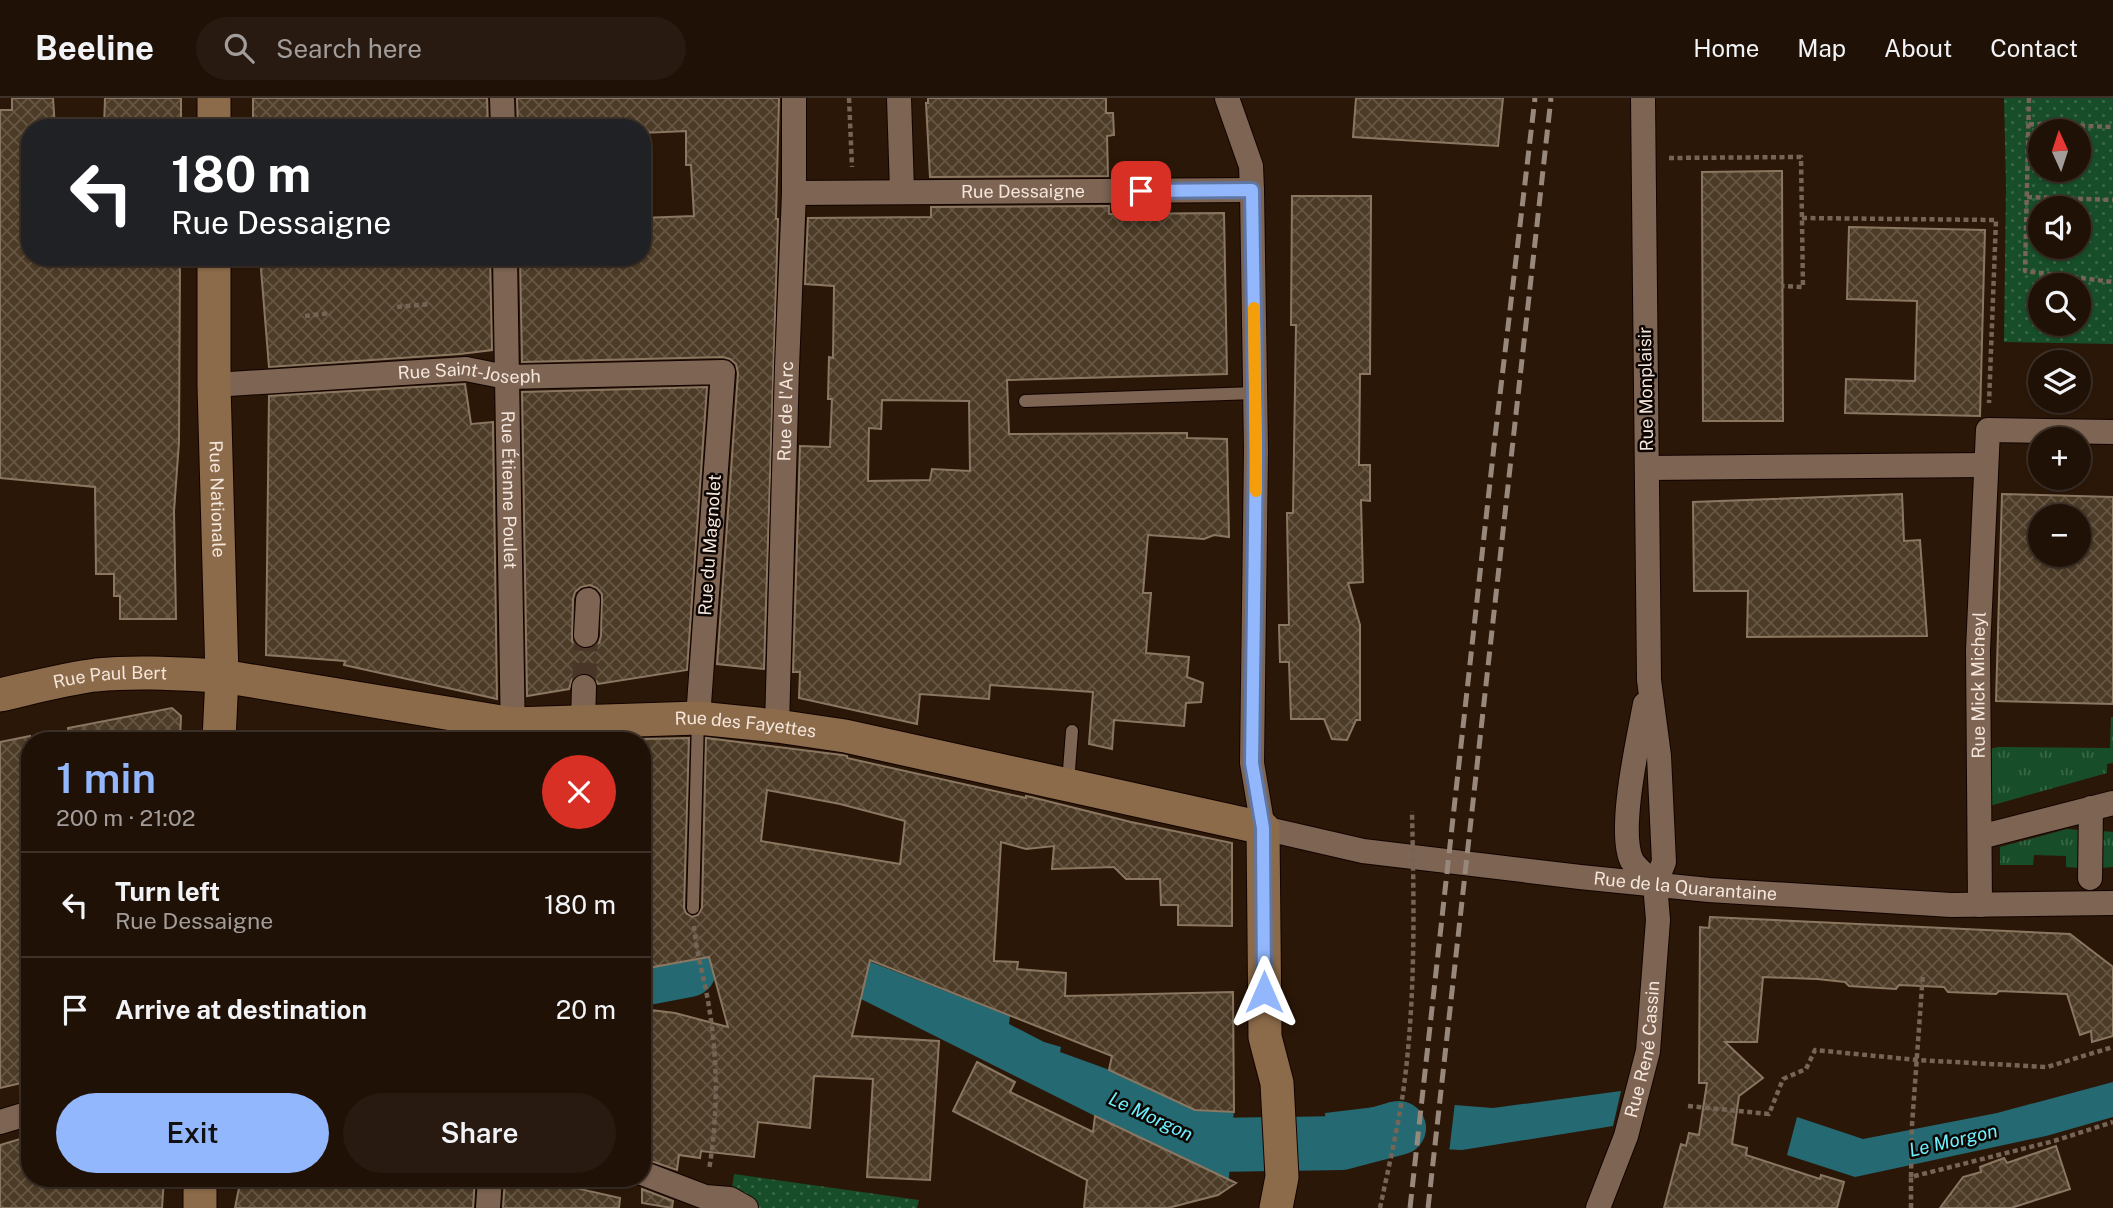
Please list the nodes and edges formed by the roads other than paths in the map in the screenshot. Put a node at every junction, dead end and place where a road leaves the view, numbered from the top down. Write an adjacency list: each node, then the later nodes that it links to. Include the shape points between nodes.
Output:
1 (214, 98): 7 (street)
2 (502, 98): 8 (street)
3 (794, 98): 11 (street, Rue de l'Arc)
4 (899, 98): 10 (street)
5 (1227, 98): 9 (street, via 1251,166)
6 (1643, 98): 21 (street, Rue Monplaisir)
7 (214, 119)
8 (503, 119)
9 (1252, 190): 10 (street, Rue Dessaigne); 17 (street)
10 (902, 191): 11 (street, Rue Dessaigne)
11 (794, 193): 30 (street, Rue de l'Arc)
12 (214, 266): 16 (street, Rue Nationale)
13 (505, 266): 15 (street, Rue Étienne Poulet)
14 (723, 372): 15 (street, Rue Saint-Joseph); 28 (street, Rue du Magnolet)
15 (506, 377): 16 (street, Rue Saint-Joseph, via 466,369); 33 (street, Rue Étienne Poulet)
16 (214, 385): 24 (street, Rue Nationale)
17 (1255, 393): 18 (lane); 36 (street, via 1252,763)
18 (1025, 401)
19 (2113, 432): 20 (street, Rue Mick Micheyl, via 1988,430)
20 (1986, 465): 21 (street); 37 (street, Rue Mick Micheyl, via 1979,650)
21 (1648, 468): 25 (street, Rue Monplaisir)
22 (588, 600): 23 (street)
23 (586, 635)
24 (222, 676): 27 (street, Rue Paul Bert, via 93,675); 32 (street, Rue Nationale); 33 (street, Rue des Fayettes)
25 (1649, 680): 39 (street, Rue Monplaisir, via 1660,756 1664,862); 39 (street, Rue Monplaisir, via 1627,830 1632,860)
26 (584, 687): 29 (street)
27 (0, 695)
28 (698, 718): 29 (street, Rue des Fayettes); 30 (street, Rue des Fayettes); 42 (lane)
29 (583, 721): 33 (street, Rue des Fayettes)
30 (777, 726): 34 (street, Rue des Fayettes)
31 (1072, 731): 34 (lane)
32 (219, 732)
33 (513, 732)
34 (1068, 784): 36 (street, Rue des Fayettes)
35 (2102, 806): 37 (street); 38 (street)
36 (1263, 828): 39 (street, Rue de la Quarantaine, via 1363,851); 48 (street, via 1265,1037 1277,1083)
37 (1980, 837): 41 (street, Rue Mick Micheyl)
38 (2090, 878)
39 (1655, 884): 41 (street, Rue de la Quarantaine); 52 (street, Rue René Cassin, via 1657,929 1648,1051 1626,1136)
40 (2113, 903): 41 (street, Rue de la Quarantaine)
41 (1980, 905)
42 (692, 908)
43 (21, 1116): 44 (street)
44 (0, 1122)
45 (651, 1176): 49 (street, via 705,1197)
46 (200, 1187): 50 (street)
47 (489, 1187): 51 (street)
48 (1279, 1193)
49 (738, 1203)
50 (200, 1208)
51 (488, 1208)
52 (1598, 1208)

